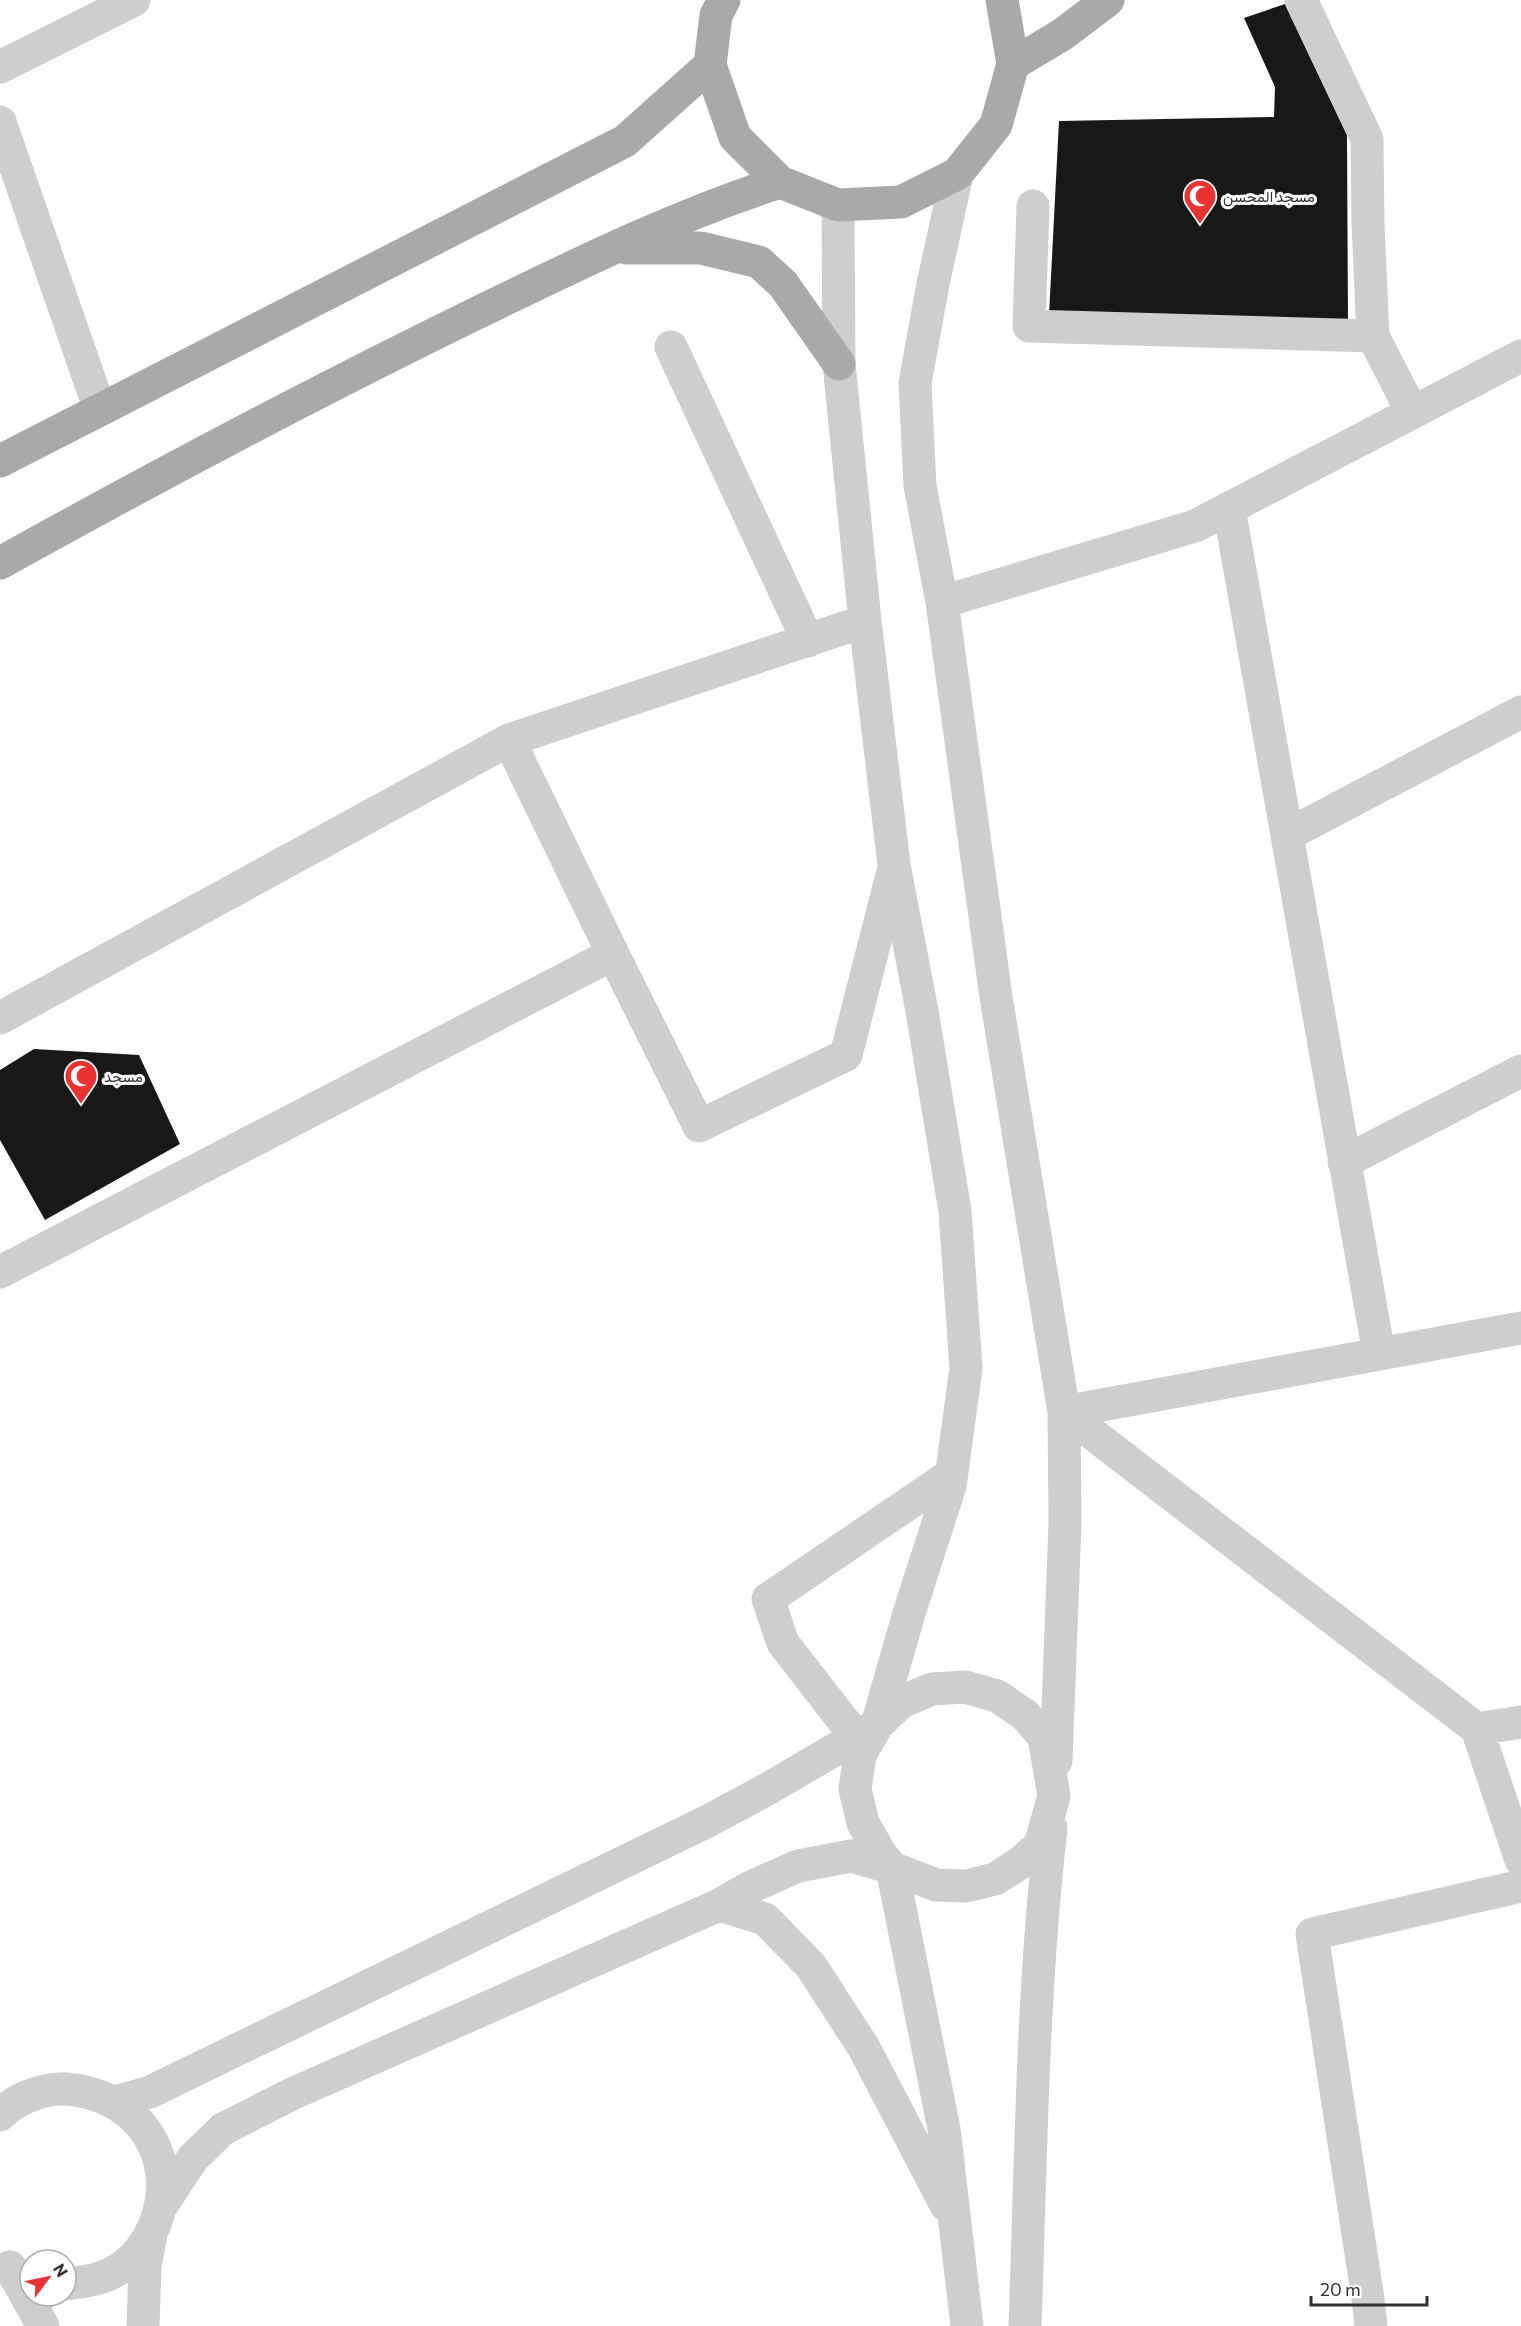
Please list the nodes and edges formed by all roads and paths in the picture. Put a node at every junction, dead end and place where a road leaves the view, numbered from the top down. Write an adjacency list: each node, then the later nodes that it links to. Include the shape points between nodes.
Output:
1 (134, 0): 8 (street)
2 (1002, 0): 6 (main road)
3 (1108, 0): 6 (main road, via 1063,34)
4 (1301, 0): 15 (street, via 1366,139)
5 (718, 5): 7 (main road)
6 (1013, 64): 10 (main road, via 996,125)
7 (710, 65): 11 (main road, via 735,137); 19 (main road, via 625,141)
8 (0, 67)
9 (0, 122): 19 (street)
10 (957, 174): 12 (main road, via 901,202); 24 (street, via 915,382 920,486)
11 (780, 182): 12 (main road); 14 (main road)
12 (838, 205): 18 (street)
13 (1033, 206): 15 (street, via 1029,326)
14 (610, 248): 18 (main road, via 701,248 759,262 783,284); 23 (main road, via 310,396)
15 (1373, 336): 20 (street)
16 (671, 347): 26 (street)
17 (1521, 356): 20 (street)
18 (839, 364): 25 (street)
19 (100, 410): 21 (main road)
20 (1412, 412): 22 (street)
21 (0, 461)
22 (1229, 508): 24 (street, via 1195,526); 29 (street)
23 (0, 563)
24 (942, 602): 38 (street, via 996,997)
25 (865, 621): 26 (street); 30 (street)
26 (808, 640): 28 (street)
27 (1521, 712): 29 (street)
28 (509, 740): 31 (street); 32 (street)
29 (1287, 835): 34 (street)
30 (894, 865): 31 (street, via 846,1055 699,1126); 39 (street, via 955,1211 966,1368)
31 (613, 954): 35 (street)
32 (0, 1018)
33 (1521, 1071): 34 (street)
34 (1344, 1162): 37 (street)
35 (0, 1272)
36 (1521, 1328): 37 (street)
37 (1379, 1354): 38 (street)
38 (1064, 1412): 41 (street); 43 (street, via 1065,1523)
39 (952, 1474): 42 (street, via 910,1610); 42 (street, via 768,1599 783,1643)
40 (1521, 1722): 41 (street)
41 (1477, 1730): 44 (street)
42 (866, 1731): 43 (street, via 901,1702 932,1689 965,1687 997,1696 1025,1715 1044,1737); 45 (street, via 855,1789 862,1824); 50 (street, via 706,1822 150,2092)
43 (1054, 1796): 45 (street, via 1040,1845 995,1879 966,1886 936,1885); 59 (street, via 1036,2003)
44 (1521, 1860)
45 (892, 1868): 47 (street, via 851,1857 798,1866); 53 (street, via 944,2129)
46 (1521, 1886): 60 (street, via 1312,1934)
47 (719, 1905): 52 (street, via 292,2094 223,2130 193,2158); 53 (street, via 765,1919 811,1966 864,2049)
48 (0, 2088): 49 (street)
49 (57, 2089): 50 (street, via 87,2091); 51 (street, via 28,2096)
50 (115, 2102): 52 (street, via 138,2121 155,2146 163,2175)
51 (0, 2115)
52 (157, 2219): 55 (street, via 137,2254 116,2271); 57 (street, via 145,2266)
53 (955, 2222): 58 (street)
54 (13, 2267): 56 (street)
55 (78, 2282)
56 (43, 2326)
57 (143, 2326)
58 (967, 2326)
59 (1025, 2326)
60 (1371, 2326)

